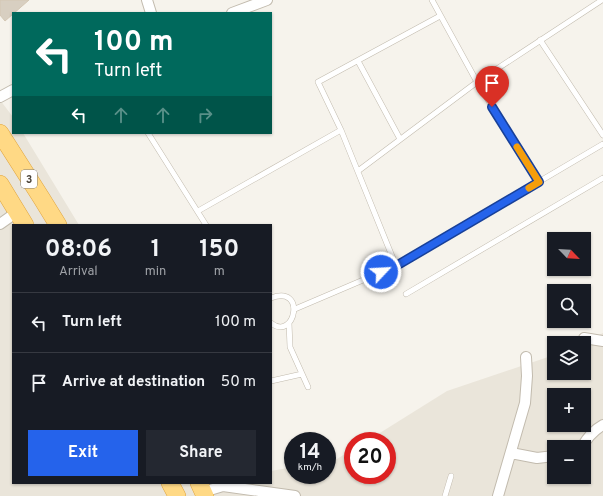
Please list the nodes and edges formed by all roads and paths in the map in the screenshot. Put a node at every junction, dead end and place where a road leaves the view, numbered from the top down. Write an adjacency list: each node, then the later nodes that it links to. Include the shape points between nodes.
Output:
1 (147, 0): 5 (street)
2 (267, 0): 6 (street)
3 (432, 0): 7 (lane)
4 (602, 0): 8 (lane)
5 (152, 12)
6 (235, 12)
7 (440, 16): 9 (lane); 10 (lane)
8 (540, 40): 10 (lane); 16 (lane)
9 (358, 61): 13 (lane, via 318,82); 17 (lane)
10 (477, 82): 17 (lane); 21 (lane)
11 (12, 91): 12 (street)
12 (0, 97)
13 (341, 130): 19 (lane); 23 (lane)
14 (0, 133): 26 (highway, 3)
15 (149, 134): 23 (lane)
16 (603, 135)
17 (400, 139): 19 (lane)
18 (603, 144): 21 (lane)
19 (358, 171): 28 (lane)
20 (603, 178): 29 (lane)
21 (539, 182): 28 (lane)
22 (0, 184): 24 (highway, 3)
23 (198, 211): 27 (lane)
24 (21, 219): 25 (street)
25 (0, 224)
26 (57, 224)
27 (205, 224)
28 (396, 266): 31 (lane)
29 (406, 294)
30 (272, 298): 31 (lane, via 286,297)
31 (295, 309): 32 (lane, via 294,317)
32 (289, 323): 33 (lane, via 281,326); 37 (lane, via 290,347)
33 (272, 324)
34 (591, 339): 35 (street)
35 (603, 341)
36 (526, 358): 42 (street, via 525,402)
37 (302, 374): 38 (lane); 39 (lane)
38 (272, 381)
39 (308, 387)
40 (603, 425): 41 (street)
41 (586, 440)
42 (510, 453): 43 (street, via 537,458); 50 (street)
43 (547, 457)
44 (451, 476): 49 (lane)
45 (171, 484): 47 (highway)
46 (202, 490): 48 (street, via 223,486)
47 (177, 496)
48 (295, 496)
49 (445, 496)
50 (498, 496)

